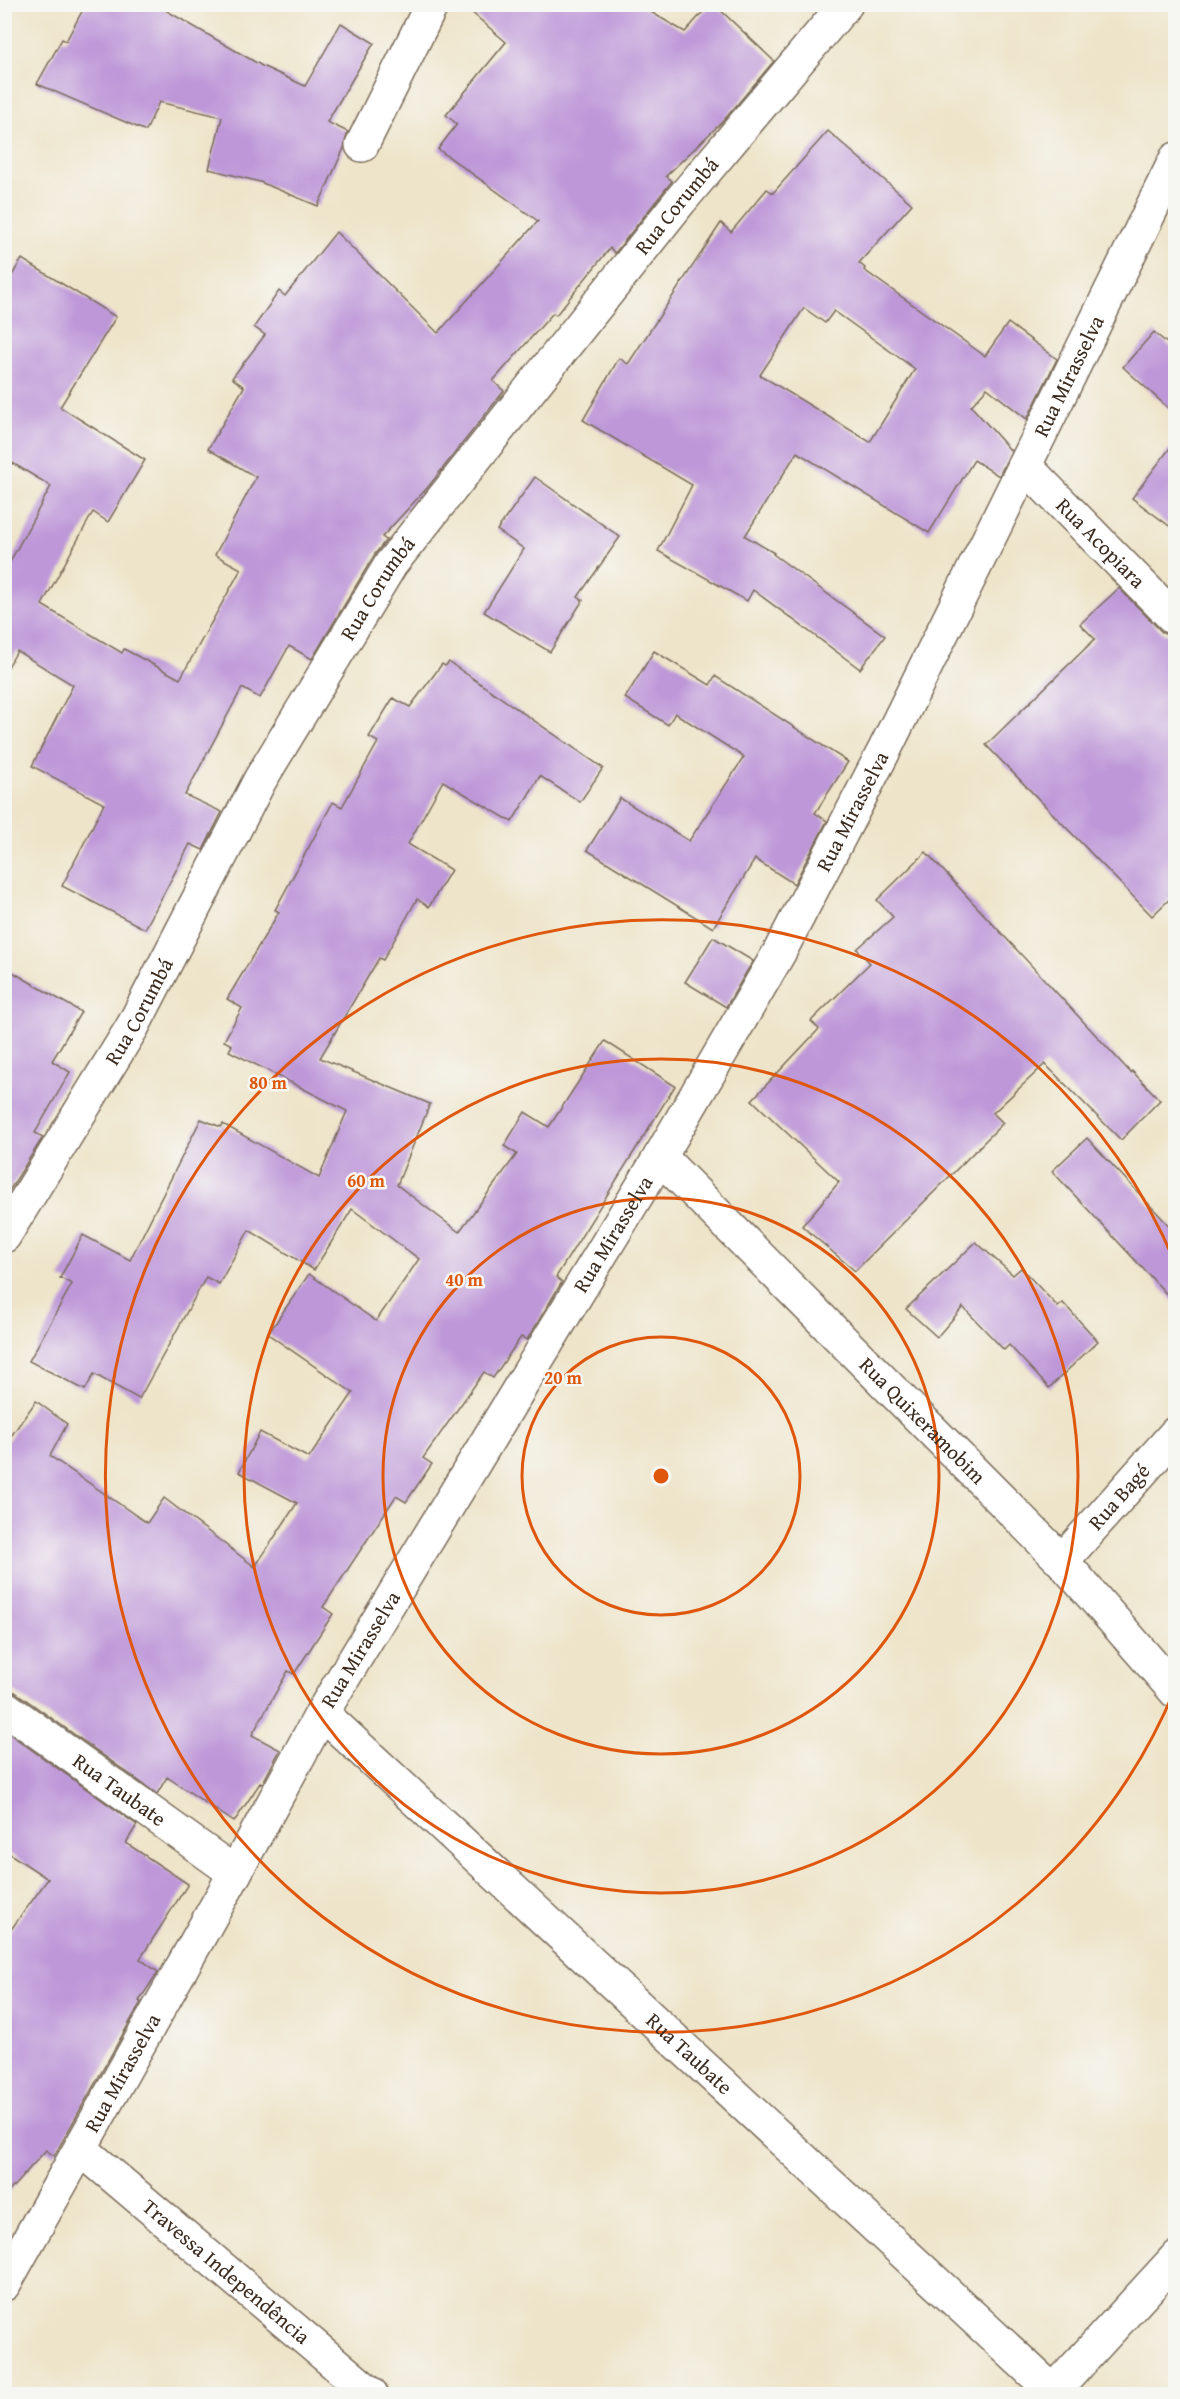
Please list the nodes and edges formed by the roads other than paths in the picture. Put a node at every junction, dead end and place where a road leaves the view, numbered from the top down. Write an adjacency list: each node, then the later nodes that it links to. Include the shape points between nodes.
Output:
1 (432, 4): 3 (street)
2 (846, 4): 8 (street, Rua Corumbá, via 680,201 391,564 260,780 133,1026)
3 (363, 145)
4 (1176, 159): 5 (street, Rua Mirasselva)
5 (1025, 466): 6 (street, Rua Acopiara); 7 (street, Rua Mirasselva, via 779,953)
6 (1176, 620)
7 (660, 1157): 10 (street, Rua Quixeramobim); 13 (street, Rua Mirasselva)
8 (4, 1236)
9 (1176, 1432): 10 (street, Rua Bagé)
10 (1062, 1561): 11 (street, Rua Quixeramobim)
11 (1176, 1692)
12 (4, 1707): 14 (street, Rua Taubate)
13 (322, 1713): 14 (street, Rua Mirasselva); 18 (street, Rua Taubate)
14 (235, 1873): 15 (street, Rua Mirasselva)
15 (81, 2149): 17 (street, Rua Mirasselva); 19 (street, Travessa Independência)
16 (1176, 2258): 18 (street)
17 (4, 2284)
18 (1055, 2393)
19 (371, 2394)

